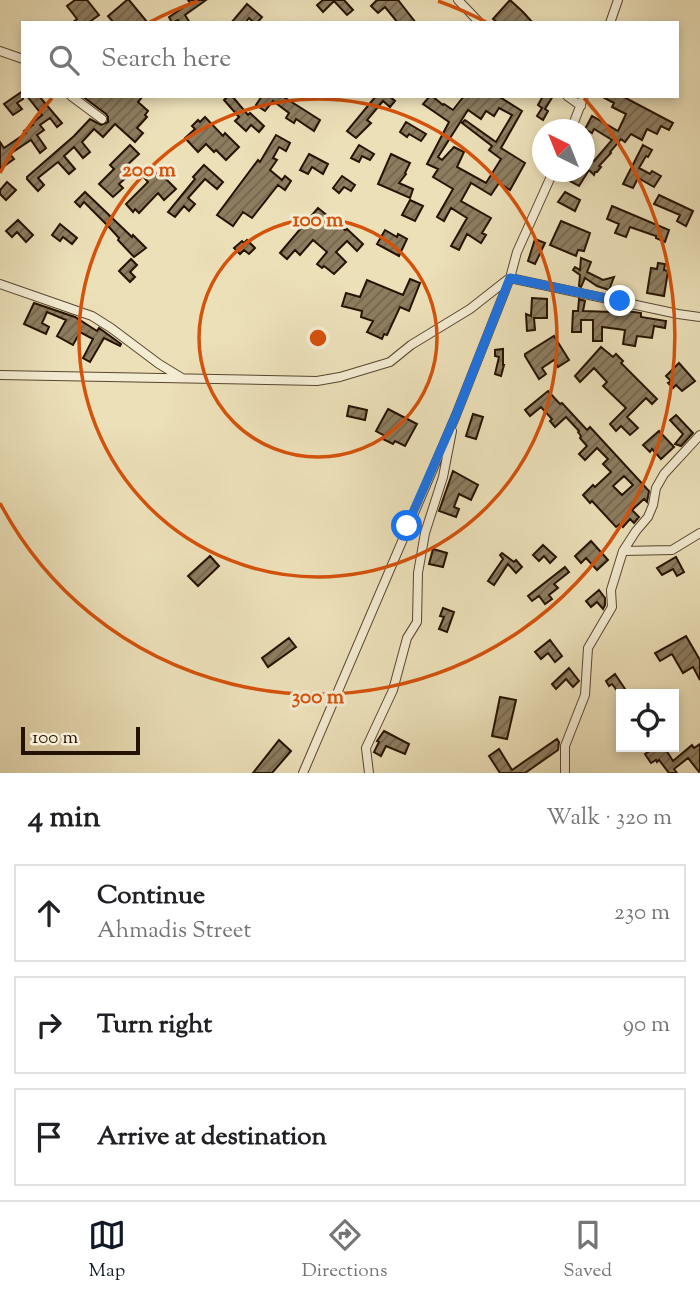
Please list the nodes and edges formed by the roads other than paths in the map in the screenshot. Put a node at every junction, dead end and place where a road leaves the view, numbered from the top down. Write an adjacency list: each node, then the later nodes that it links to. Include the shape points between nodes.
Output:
1 (458, 0): 3 (street)
2 (618, 0): 4 (street)
3 (478, 21)
4 (611, 21)
5 (0, 51): 6 (street)
6 (21, 58)
7 (74, 98): 11 (street)
8 (569, 98): 10 (street)
9 (583, 98): 10 (street)
10 (580, 107): 12 (street)
11 (102, 119)
12 (575, 119)
13 (549, 182): 14 (street)
14 (510, 278): 16 (street); 18 (street, via 390,362 317,380); 19 (street)
15 (0, 284): 18 (street, via 92,316)
16 (700, 317)
17 (0, 375): 18 (street)
18 (185, 379)
19 (456, 415): 23 (street); 24 (street, via 425,533 417,622 366,748)
20 (700, 435): 22 (street, via 664,474 648,517)
21 (700, 533): 22 (street, via 672,550)
22 (623, 551): 25 (street, via 611,590 612,607 588,648 585,695 565,747)
23 (303, 773)
24 (369, 773)
25 (565, 773)

